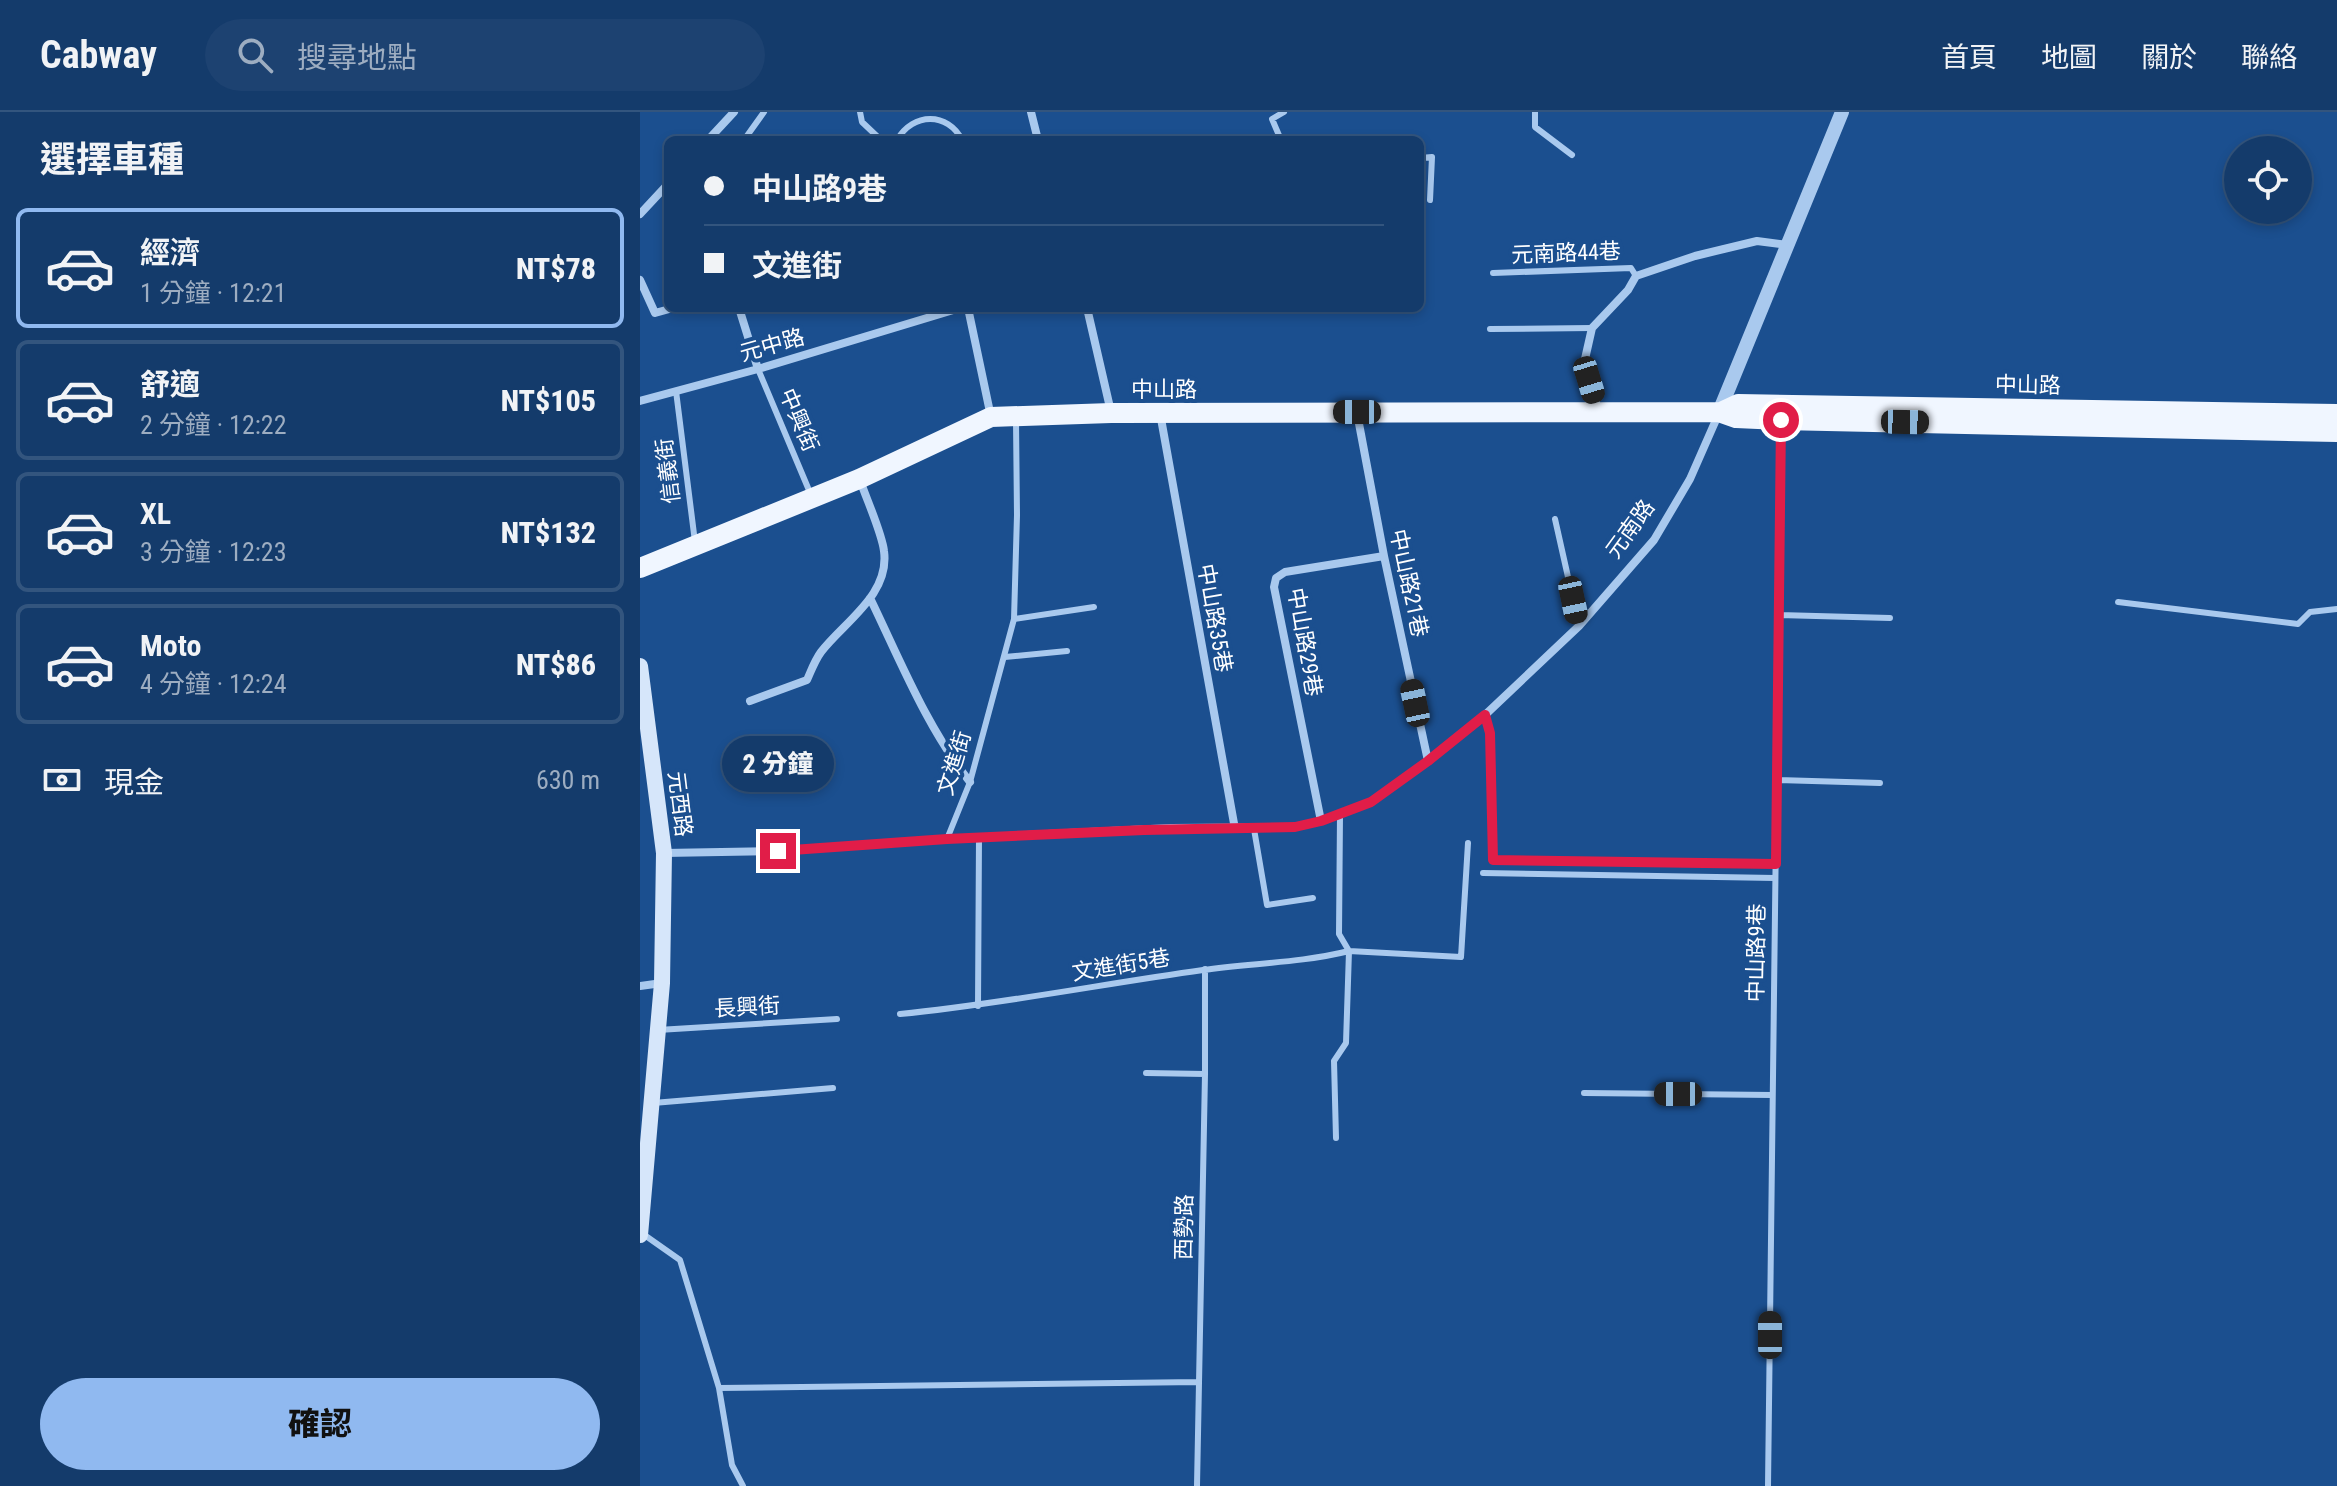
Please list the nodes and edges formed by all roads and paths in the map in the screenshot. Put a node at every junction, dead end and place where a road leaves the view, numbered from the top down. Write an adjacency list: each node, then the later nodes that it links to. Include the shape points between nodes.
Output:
1 (734, 112): 8 (street)
2 (764, 112): 9 (lane)
3 (860, 112): 10 (lane, via 862,122)
4 (1031, 112): 13 (street)
5 (1284, 112): 14 (lane, via 1272,119)
6 (1535, 112): 15 (lane, via 1535,127)
7 (1842, 112): 20 (street, 元南路)
8 (712, 136)
9 (747, 136)
10 (877, 136)
11 (899, 136): 12 (lane, via 926,117 940,118)
12 (959, 136)
13 (1037, 136)
14 (1279, 136)
15 (1572, 155)
16 (1424, 158): 18 (lane, via 1432,157)
17 (664, 188): 19 (street)
18 (1430, 200)
19 (640, 214)
20 (1788, 245): 22 (street, 元南路44巷, via 1757,241); 37 (street, 元南路)
21 (1493, 273): 22 (lane, 元南路44巷, via 1631,268)
22 (1636, 276): 29 (street, 元南路44巷)
23 (640, 280): 24 (street, via 655,313)
24 (664, 310)
25 (740, 312): 31 (street, 中興街)
26 (947, 312): 31 (street, 元中路)
27 (969, 312): 41 (street)
28 (1088, 312): 38 (street)
29 (1592, 328): 30 (lane); 36 (street, via 1585,359)
30 (1490, 329)
31 (758, 369): 32 (street, 元中路); 45 (lane, 中興街)
32 (676, 391): 33 (street, 元中路); 47 (lane, 信義街)
33 (640, 401)
34 (1160, 412): 35 (main road, 中山路); 38 (main road, 中山路); 70 (street, 中山路35巷)
35 (1357, 412): 36 (main road, 中山路); 48 (street, 中山路21巷)
36 (1599, 412): 37 (main road, 中山路)
37 (1719, 412): 39 (main road, 中山路, via 1747,404); 42 (main road, 中山路); 57 (street, 元南路, via 1690,479 1654,540)
38 (1111, 413): 40 (main road, 中山路)
39 (2337, 414)
40 (1016, 416): 41 (main road, 中山路); 56 (lane, 文進街)
41 (991, 417): 44 (main road, 中山路)
42 (1781, 420): 43 (main road, 中山路); 54 (lane, 中山路9巷)
43 (2337, 432)
44 (859, 479): 45 (main road, 中山路); 50 (street, via 884,550 883,573)
45 (813, 499): 47 (main road, 中山路)
46 (1555, 519): 57 (lane)
47 (695, 546): 49 (main road, 中山路)
48 (1384, 556): 64 (street, 中山路21巷); 69 (street, 中山路29巷, via 1285,572 1276,578)
49 (640, 568)
50 (870, 598): 62 (street, via 818,655 807,680); 66 (street, via 926,710)
51 (2118, 602): 53 (lane, via 2298,624 2310,612)
52 (1094, 607): 56 (lane)
53 (2337, 609)
54 (1779, 615): 55 (lane); 65 (lane, 中山路9巷)
55 (1890, 618)
56 (1014, 619): 59 (lane, 文進街)
57 (1579, 626): 63 (street, 元南路)
58 (1067, 651): 59 (lane)
59 (1005, 657): 66 (lane, 文進街)
60 (640, 666): 61 (main road, 元西路)
61 (640, 673): 75 (main road, 元西路)
62 (750, 701)
63 (1485, 715): 64 (street, 元南路); 76 (lane, via 1490,733 1493,860)
64 (1428, 761): 68 (street, 元南路, via 1371,802)
65 (1777, 780): 67 (lane); 76 (lane, 中山路9巷)
66 (970, 782): 73 (lane, 文進街)
67 (1880, 783)
68 (1340, 815): 69 (street, 元南路); 80 (lane, via 1339,934)
69 (1321, 821): 71 (street, 元南路)
70 (1235, 829): 71 (street, 元南路); 72 (street)
71 (1254, 829): 79 (lane, via 1267,905)
72 (979, 837): 73 (street); 84 (lane)
73 (947, 839): 75 (street)
74 (1468, 843): 80 (lane, 文進街5巷, via 1461,957)
75 (664, 853): 82 (main road, 元西路)
76 (1776, 864): 78 (lane, 中山路9巷)
77 (1483, 873): 78 (lane)
78 (1775, 878): 92 (lane, 中山路9巷)
79 (1313, 898)
80 (1349, 951): 81 (lane, 文進街5巷, via 1319,959); 94 (lane, via 1346,1043 1334,1061)
81 (1205, 969): 84 (lane, 文進街5巷); 89 (lane, 西勢路)
82 (662, 983): 83 (street); 87 (main road, 元西路)
83 (640, 986)
84 (978, 1006): 85 (lane, 文進街5巷)
85 (900, 1014)
86 (837, 1019): 87 (lane, 長興街)
87 (658, 1030): 93 (main road, 元西路)
88 (1146, 1073): 89 (lane)
89 (1205, 1074): 97 (lane, 西勢路)
90 (833, 1088): 93 (lane)
91 (1584, 1093): 92 (lane)
92 (1772, 1095): 101 (lane, 中山路9巷)
93 (651, 1103): 95 (main road, 元西路)
94 (1336, 1138)
95 (643, 1158): 96 (main road, 元西路)
96 (640, 1233): 98 (lane, via 680,1260)
97 (1199, 1382): 98 (lane); 100 (lane, 西勢路)
98 (719, 1388): 99 (lane, via 732,1465)
99 (743, 1486)
100 (1197, 1486)
101 (1768, 1486)

